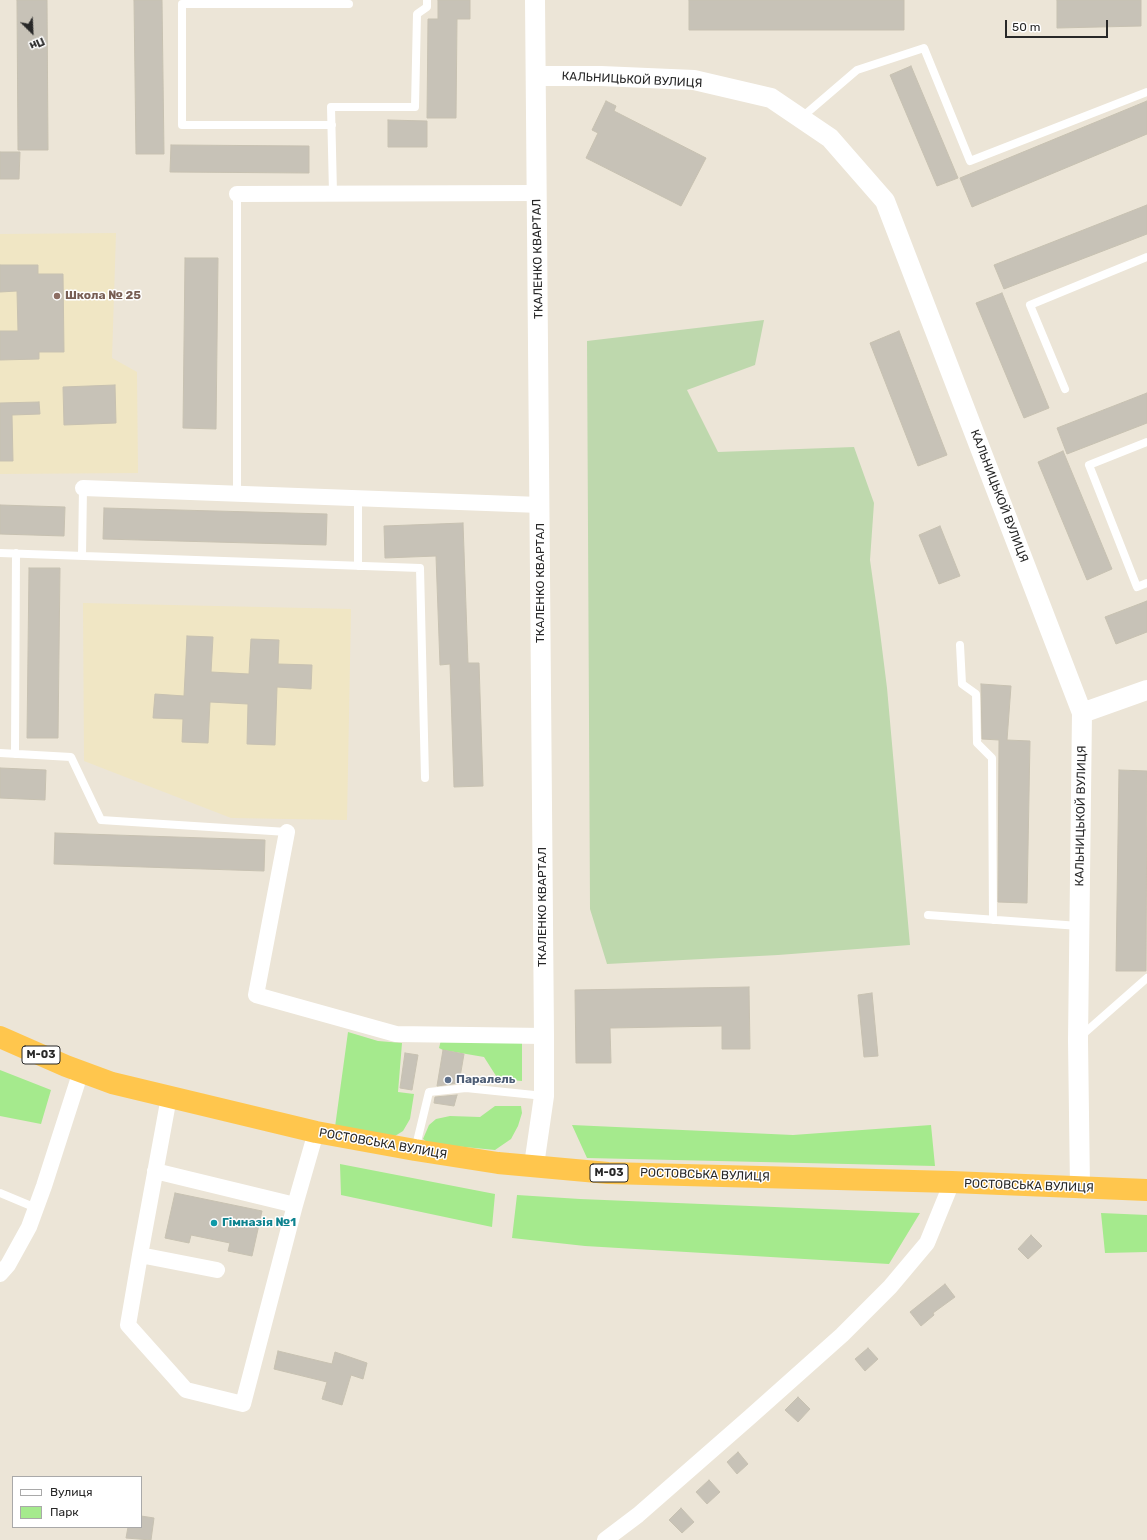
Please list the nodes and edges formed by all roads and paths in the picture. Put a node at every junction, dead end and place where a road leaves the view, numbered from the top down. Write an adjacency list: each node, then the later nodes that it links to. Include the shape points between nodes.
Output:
1 (427, 0): 7 (lane, via 427,7 417,14 415,107 331,107)
2 (535, 0): 4 (street, ТКАЛЕНКО КВАРТАЛ)
3 (349, 4): 7 (lane, via 182,4 182,125)
4 (536, 76): 6 (street, КАЛЬНИЦЬКОЙ ВУЛИЦЯ, via 694,80 771,98); 9 (street, ТКАЛЕНКО КВАРТАЛ)
5 (1147, 92): 6 (lane, via 970,161 924,48 857,70)
6 (801, 118): 25 (street, КАЛЬНИЦЬКОЙ ВУЛИЦЯ, via 830,138 885,201)
7 (332, 125): 8 (lane)
8 (333, 193): 9 (street); 10 (street)
9 (537, 193): 17 (street, ТКАЛЕНКО КВАРТАЛ)
10 (237, 194): 15 (lane)
11 (1147, 257): 12 (lane, via 1030,306)
12 (1065, 389)
13 (1147, 442): 22 (lane, via 1089,465 1137,587)
14 (83, 488): 15 (street); 20 (lane)
15 (237, 494): 16 (street)
16 (358, 498): 17 (street); 21 (lane)
17 (540, 505): 34 (street, ТКАЛЕНКО КВАРТАЛ)
18 (0, 553): 19 (lane)
19 (16, 553): 20 (lane); 27 (lane)
20 (82, 556): 21 (lane)
21 (358, 566): 28 (lane, via 420,568)
22 (1147, 583)
23 (960, 645): 31 (lane, via 962,684 976,694 977,743 992,758)
24 (1147, 690): 25 (street)
25 (1082, 713): 32 (street, КАЛЬНИЦЬКОЙ ВУЛИЦЯ)
26 (0, 753): 27 (lane)
27 (15, 754): 29 (lane, via 71,757 101,820)
28 (425, 778)
29 (287, 832): 34 (street, via 256,995 396,1034)
30 (928, 915): 31 (lane)
31 (993, 920): 32 (lane)
32 (1079, 926): 36 (street, КАЛЬНИЦЬКОЙ ВУЛИЦЯ)
33 (1147, 978): 36 (lane)
34 (544, 1036): 38 (street, ТКАЛЕНКО КВАРТАЛ)
35 (0, 1037): 37 (highway, М-03)
36 (1078, 1040): 45 (street, КАЛЬНИЦЬКОЙ ВУЛИЦЯ)
37 (81, 1072): 39 (highway, РОСТОВСЬКА ВУЛИЦЯ / М-03, via 112,1083); 49 (street)
38 (544, 1096): 41 (lane, via 466,1088 429,1092); 42 (street, ТКАЛЕНКО КВАРТАЛ)
39 (169, 1097): 40 (highway, РОСТОВСЬКА ВУЛИЦЯ / М-03); 43 (street)
40 (316, 1132): 41 (highway, РОСТОВСЬКА ВУЛИЦЯ / М-03); 48 (street)
41 (415, 1150): 42 (highway, РОСТОВСЬКА ВУЛИЦЯ / М-03)
42 (534, 1166): 44 (highway, РОСТОВСЬКА ВУЛИЦЯ / М-03, via 608,1173)
43 (155, 1170): 48 (street); 50 (street)
44 (952, 1182): 45 (highway, РОСТОВСЬКА ВУЛИЦЯ / М-03); 53 (street, via 927,1243 890,1287 842,1336 638,1515)
45 (1080, 1188): 46 (highway, РОСТОВСЬКА ВУЛИЦЯ / М-03)
46 (1147, 1190)
47 (0, 1193): 49 (lane)
48 (295, 1205): 50 (street, via 243,1404 186,1390 128,1325)
49 (36, 1208): 52 (street, via 29,1227 8,1265)
50 (140, 1255): 51 (street)
51 (217, 1270)
52 (0, 1274)
53 (605, 1540)

